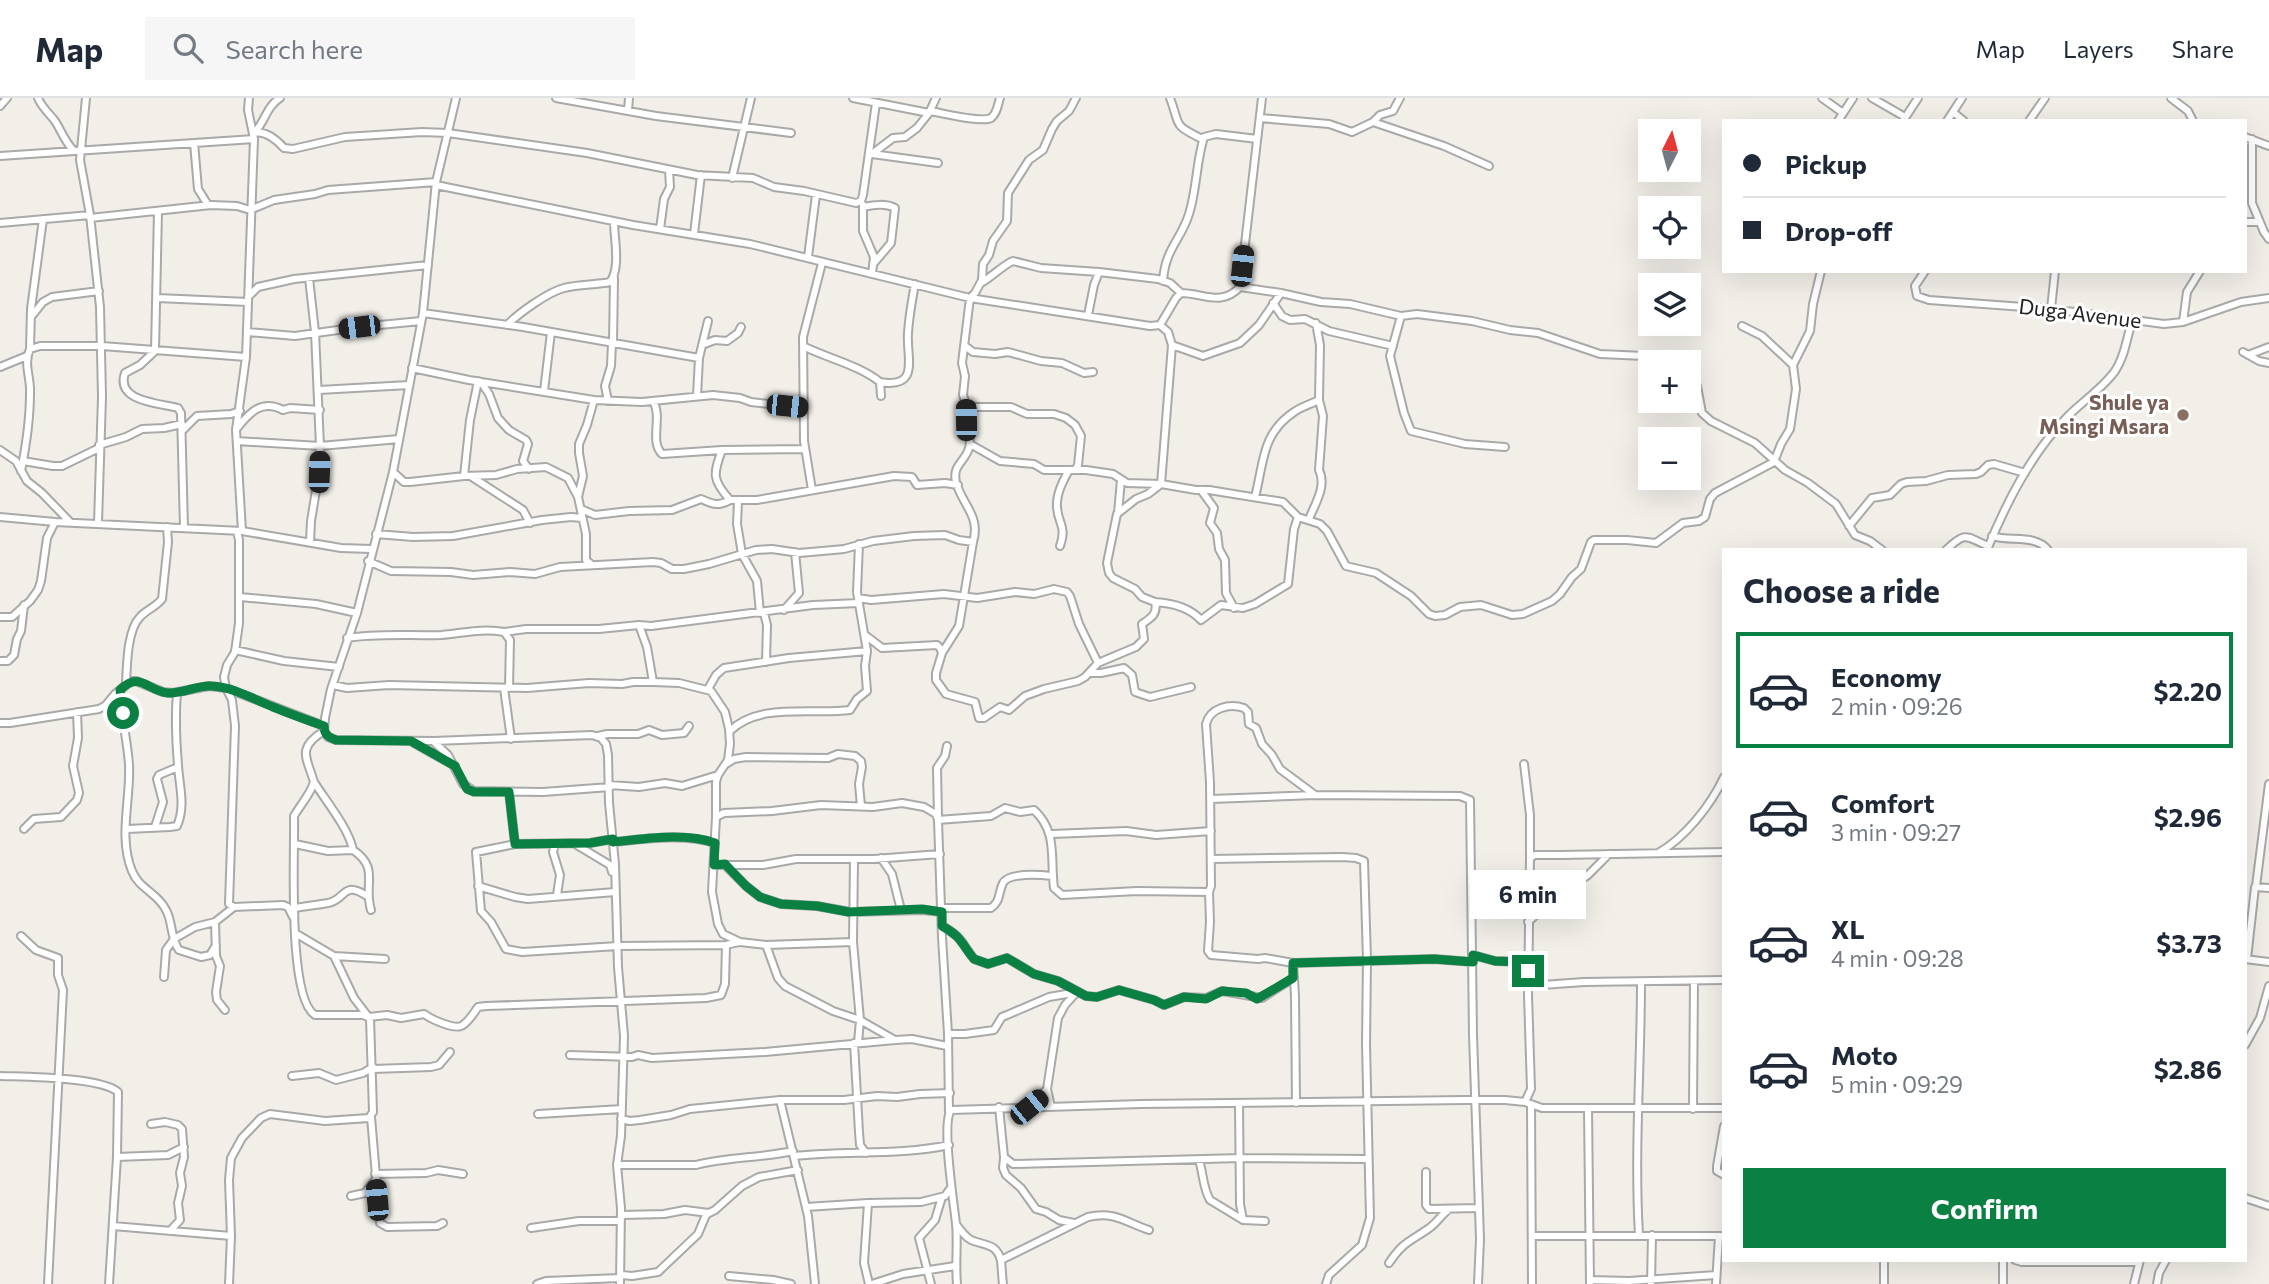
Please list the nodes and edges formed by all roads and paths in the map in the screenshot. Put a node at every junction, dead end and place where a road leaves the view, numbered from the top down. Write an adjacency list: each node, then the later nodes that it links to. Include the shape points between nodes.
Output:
1 (7, 98): 25 (street)
2 (38, 98): 47 (street, via 65,142)
3 (86, 98): 47 (street)
4 (249, 98): 41 (street)
5 (280, 98): 41 (street)
6 (456, 98): 39 (street)
7 (556, 98): 26 (street)
8 (629, 98): 26 (street)
9 (751, 98): 38 (street)
10 (857, 98): 24 (street)
11 (936, 98): 27 (street)
12 (1000, 98): 27 (street, via 989,118)
13 (1076, 98): 84 (street, via 1008,193 1007,221 985,261)
14 (1170, 98): 43 (street, via 1180,128)
15 (1262, 98): 30 (street)
16 (1400, 98): 37 (street, via 1393,111)
17 (1822, 98): 29 (street)
18 (1853, 98): 29 (street)
19 (1872, 98): 32 (street)
20 (1918, 98): 32 (street)
21 (2045, 98): 35 (street)
22 (2171, 98): 36 (street)
23 (1960, 99): 28 (street)
24 (876, 103): 27 (street); 48 (street)
25 (0, 106)
26 (628, 110): 38 (street)
27 (929, 112): 48 (street, via 905,137 893,138)
28 (1953, 112): 33 (street); 34 (street)
29 (1843, 113): 31 (street)
30 (1260, 118): 37 (street, via 1329,124 1352,132); 44 (street)
31 (1839, 119)
32 (1904, 119)
33 (1948, 119)
34 (1962, 119)
35 (2030, 119)
36 (2192, 119)
37 (1373, 121): 51 (street)
38 (743, 128): 40 (street); 54 (street)
39 (448, 133): 41 (street, via 345,137 293,149 261,132); 52 (street); 55 (street)
40 (791, 133)
41 (254, 136): 45 (street); 60 (street)
42 (2249, 138): 46 (street); 57 (street)
43 (1202, 139): 44 (street, via 1216,134); 83 (street, via 1185,228 1166,259)
44 (1257, 139): 86 (street)
45 (194, 143): 47 (street); 59 (street, via 198,190)
46 (2269, 146)
47 (77, 151): 49 (street); 62 (street)
48 (871, 154): 50 (street); 58 (street)
49 (0, 156)
50 (938, 163)
51 (1489, 166)
52 (669, 170): 53 (street); 68 (street, via 670,187)
53 (701, 175): 54 (street); 69 (street)
54 (732, 178): 56 (street, via 753,178)
55 (436, 184): 60 (street, via 328,190 274,200); 64 (street); 74 (street)
56 (816, 195): 58 (street); 71 (street)
57 (2249, 199): 66 (street)
58 (862, 204): 73 (street, via 863,231); 73 (street, via 895,208 891,243)
59 (208, 205): 60 (street); 61 (street)
60 (250, 210): 93 (street)
61 (158, 211): 62 (street); 90 (street)
62 (90, 216): 63 (street); 87 (street)
63 (43, 219): 67 (street); 99 (street)
64 (614, 221): 68 (street); 81 (street)
65 (2247, 222): 66 (street)
66 (2260, 222): 70 (street)
67 (0, 223)
68 (660, 229): 69 (street)
69 (694, 234): 71 (street)
70 (2269, 239)
71 (808, 257): 72 (street)
72 (822, 263): 80 (street); 118 (street)
73 (874, 263): 80 (street)
74 (428, 264): 82 (street); 96 (street)
75 (1099, 272): 83 (street); 84 (street, via 1008,262); 97 (street)
76 (1821, 273): 126 (street, via 1810,331)
77 (1924, 273): 95 (street, Duga Avenue, via 1915,286 1917,296 1929,300)
78 (2055, 273): 95 (street)
79 (2199, 273): 103 (street, via 2187,292)
80 (872, 274): 85 (street)
81 (614, 276): 105 (street, via 610,282 556,290); 112 (street)
82 (309, 278): 93 (street, via 258,287); 110 (street)
83 (1163, 281): 88 (street)
84 (981, 283): 91 (street)
85 (915, 284): 91 (street); 131 (street, via 908,331 910,370 895,383)
86 (1240, 287): 88 (street, via 1222,298); 89 (street)
87 (99, 291): 99 (street, via 52,297); 115 (street)
88 (1181, 293): 106 (street)
89 (1281, 293): 94 (street); 98 (street)
90 (157, 298): 93 (street); 120 (street)
91 (970, 298): 97 (street); 116 (street)
92 (2269, 298): 103 (street, Duga Avenue)
93 (248, 300): 109 (street)
94 (1273, 303): 104 (street, via 1290,320); 114 (street, via 1240,343 1203,356)
95 (2051, 309): 100 (street, Duga Avenue)
96 (423, 313): 101 (street); 105 (street)
97 (1088, 315): 106 (street)
98 (1401, 316): 117 (street); 122 (street, via 1472,321 1538,333 1600,354)
99 (30, 317): 121 (street)
100 (2133, 320): 103 (street, Duga Avenue); 163 (street, via 2116,369 2067,417)
101 (421, 321): 110 (street); 128 (street)
102 (708, 321): 113 (street)
103 (2183, 321)
104 (1316, 323): 117 (street, via 1329,331); 138 (street)
105 (506, 325): 111 (street)
106 (1160, 325): 114 (street)
107 (1742, 326): 126 (street, via 1762,336)
108 (741, 327): 113 (street, via 727,341)
109 (247, 332): 110 (street, via 295,336); 123 (street)
110 (315, 332): 133 (street)
111 (551, 332): 112 (street); 134 (street)
112 (612, 343): 124 (street); 139 (street, via 605,386)
113 (702, 345): 124 (street)
114 (1172, 345): 166 (street)
115 (102, 346): 120 (street); 121 (street, via 40,346); 151 (street)
116 (965, 346): 129 (street, via 973,352 1008,352); 141 (street)
117 (1393, 346): 153 (street, via 1393,368 1411,431 1465,444)
118 (804, 348): 131 (street, via 864,371); 142 (street)
119 (2269, 348): 125 (street, via 2245,354)
120 (155, 351): 123 (street); 146 (street, via 125,373 123,383 138,399 178,408)
121 (28, 353): 127 (street); 157 (street, via 30,392)
122 (1638, 356)
123 (246, 357): 145 (street)
124 (699, 358): 135 (street)
125 (2269, 363)
126 (1793, 365): 158 (street, via 1796,389 1790,429)
127 (0, 367)
128 (412, 368): 130 (street); 132 (street)
129 (1093, 372)
130 (479, 382): 134 (street); 159 (street, via 498,418 526,440 523,461); 164 (street, via 470,420)
131 (880, 382): 136 (street)
132 (409, 386): 133 (street); 148 (street)
133 (319, 390): 144 (street)
134 (544, 391): 137 (street)
135 (697, 396): 140 (street); 142 (street)
136 (881, 396)
137 (594, 400): 139 (street); 170 (street, via 579,444 583,476)
138 (1319, 400): 171 (street, via 1295,411 1271,433); 179 (street, via 1322,485)
139 (608, 401): 140 (street)
140 (653, 401): 155 (street, via 662,454)
141 (966, 404): 150 (street); 160 (street, via 1066,418 1081,436 1079,466)
142 (804, 408): 156 (street)
143 (1701, 408): 158 (street, via 1711,421 1755,443)
144 (320, 410): 147 (street, via 261,406); 152 (street)
145 (240, 411): 146 (street, via 197,416); 147 (street)
146 (182, 427): 151 (street, via 142,429); 186 (street)
147 (236, 430): 149 (street)
148 (399, 439): 152 (street); 162 (street)
149 (237, 441): 152 (street); 187 (street)
150 (970, 444): 160 (street, via 1000,461); 167 (street, via 955,471)
151 (99, 446): 157 (street, via 62,466); 182 (street)
152 (320, 446): 190 (street)
153 (1505, 447)
154 (0, 450): 161 (street, via 16,461)
155 (722, 450): 156 (street); 172 (street, via 716,481)
156 (805, 450): 168 (street)
157 (23, 461): 161 (street)
158 (1774, 462): 179 (street, via 1715,493 1706,517 1683,523 1656,543 1594,540 1581,569 1560,594 1522,614 1480,605 1460,607 1445,615 1429,614 1376,573 1346,566 1326,531); 184 (street, via 1836,504)
159 (529, 469): 164 (street); 170 (street, via 550,468 565,476)
160 (1072, 470): 165 (street, via 1113,474); 193 (street, via 1062,482 1057,503 1064,530)
161 (21, 471): 181 (street)
162 (393, 472): 164 (street, via 404,482); 188 (street)
163 (2025, 473): 184 (street, via 1994,464 1976,474 1907,482 1890,495 1871,498); 189 (street)
164 (467, 476): 183 (street, via 523,510)
165 (1121, 480): 166 (street); 175 (street)
166 (1161, 484): 169 (street); 175 (street)
167 (958, 485): 168 (street, via 917,485 912,477 894,476); 191 (street, via 976,523)
168 (812, 489): 173 (street)
169 (1200, 490): 171 (street); 208 (street, via 1214,509 1210,523 1225,560 1226,593)
170 (578, 497): 174 (street)
171 (1255, 497): 177 (street, via 1283,502)
172 (730, 500): 173 (street); 174 (street, via 715,505 701,499 672,510 595,515)
173 (738, 501): 200 (street)
174 (581, 509): 178 (street)
175 (1118, 514): 206 (street, via 1108,552 1109,573)
176 (0, 517): 180 (street)
177 (1298, 517): 179 (street); 208 (street, via 1288,584 1255,604)
178 (582, 518): 183 (street); 202 (street, via 586,560)
179 (1309, 520)
180 (55, 522): 181 (street); 207 (street, via 47,538 41,581)
181 (70, 522): 182 (street)
182 (98, 523): 185 (street)
183 (530, 523): 188 (street, via 453,536)
184 (1849, 526): 194 (street, via 1855,535)
185 (167, 527): 186 (street); 226 (street, via 162,599 135,625)
186 (184, 528): 187 (street)
187 (239, 531): 190 (street); 203 (street)
188 (376, 534): 198 (street)
189 (1992, 536): 196 (street); 197 (street, via 2041,542)
190 (310, 542): 198 (street)
191 (973, 542): 192 (street, via 945,535); 204 (street)
192 (859, 544): 199 (street); 205 (street)
193 (1060, 546)
194 (1879, 548)
195 (1948, 548): 196 (street, via 1965,536)
196 (1987, 548)
197 (2046, 548)
198 (371, 549): 201 (street)
199 (795, 552): 200 (street, via 772,549); 209 (street, via 799,593)
200 (742, 554): 202 (street, via 684,569 661,562); 211 (street, via 757,581)
201 (368, 561): 202 (street, via 391,571 473,575 535,574); 210 (street)
202 (592, 565)
203 (240, 597): 210 (street); 217 (street)
204 (963, 597): 205 (street, via 944,594); 219 (street, via 959,626); 222 (street, via 1054,589 1067,592)
205 (858, 601): 209 (street); 215 (street)
206 (1155, 602): 208 (street, via 1178,605 1201,620 1221,605); 222 (street, via 1154,616 1142,624 1143,641)
207 (24, 606): 212 (street, via 12,617); 220 (street, via 14,655)
208 (1234, 608)
209 (784, 610): 211 (street)
210 (356, 613): 216 (street)
211 (762, 613): 213 (street); 221 (street, via 768,635)
212 (0, 617)
213 (639, 625): 214 (street); 225 (street)
214 (504, 632): 216 (street); 230 (street, via 510,640)
215 (865, 635): 218 (street); 219 (street, via 882,648 937,645)
216 (347, 638): 223 (street)
217 (235, 650): 223 (street); 229 (street, via 224,677)
218 (867, 651): 221 (street); 238 (street, via 867,691 850,710 747,718)
219 (942, 653): 224 (street, via 936,680 946,694 975,702 979,718 984,719 1000,707 1009,710 1025,696 1078,681)
220 (0, 661)
221 (766, 662): 231 (street, via 724,668)
222 (1098, 663): 224 (street)
223 (339, 667): 227 (street)
224 (1090, 673): 228 (street, via 1124,668 1132,675 1135,692 1150,697)
225 (653, 682): 230 (street); 231 (street)
226 (126, 683): 232 (street); 233 (street, via 136,681 163,692)
227 (333, 684): 230 (street, via 347,688); 237 (street)
228 (1191, 687)
229 (226, 688): 233 (street); 237 (street); 289 (street, via 235,726 229,904)
230 (507, 688): 240 (street)
231 (708, 689): 238 (street, via 721,706)
232 (120, 690): 234 (street, via 99,709); 261 (street, via 129,765)
233 (177, 692): 247 (street)
234 (77, 712): 235 (street); 260 (street, via 73,766 77,800 61,817 34,819)
235 (0, 723)
236 (689, 726): 239 (street, via 674,735 649,730)
237 (324, 729): 241 (street, via 336,740); 250 (street, via 306,749)
238 (730, 731): 244 (street)
239 (598, 736): 240 (street); 252 (street, via 606,744)
240 (511, 739): 242 (street)
241 (411, 741): 242 (street); 246 (street)
242 (434, 741): 246 (street)
243 (947, 746): 258 (street, via 937,768)
244 (726, 764): 248 (street); 256 (street, via 746,757 855,756 862,767)
245 (1524, 764): 276 (street, via 1531,814)
246 (455, 766): 253 (street, via 467,789)
247 (178, 767): 259 (street, via 157,779 163,802); 259 (street, via 179,821 177,826)
248 (718, 775): 252 (street, via 682,786); 257 (street)
249 (1722, 781): 272 (street, via 1700,815)
250 (314, 782): 267 (street, via 295,816); 270 (street, via 335,811)
251 (2269, 784): 283 (street)
252 (609, 786): 253 (street); 264 (street)
253 (509, 792): 268 (street)
254 (1315, 795): 255 (street); 255 (street, via 1280,769 1249,724 1248,712 1237,705 1208,716); 311 (street, via 1460,796 1470,800)
255 (1211, 799): 262 (street)
256 (861, 806): 257 (street, via 821,805); 258 (street, via 915,805)
257 (716, 817): 266 (street)
258 (938, 818): 263 (street, via 990,816 1005,808 1020,813 1034,810); 273 (street)
259 (155, 827): 261 (street)
260 (24, 829)
261 (127, 829): 301 (street, via 132,871 143,888 161,901)
262 (1211, 831): 263 (street); 278 (street)
263 (1052, 834): 281 (street)
264 (613, 841): 265 (street); 266 (street, via 673,838); 285 (street)
265 (573, 843): 269 (street); 285 (street, via 610,865)
266 (715, 843): 280 (street)
267 (295, 844): 270 (street, via 328,851); 290 (street)
268 (515, 844): 269 (street); 282 (street, via 476,852)
269 (555, 844): 287 (street, via 560,875)
270 (353, 850): 288 (street, via 368,864)
271 (1722, 852): 272 (street)
272 (1656, 853): 274 (street)
273 (940, 854): 275 (street); 293 (street)
274 (1609, 854): 276 (street); 297 (street)
275 (881, 858): 277 (street); 292 (street, via 892,874)
276 (1530, 858): 297 (street)
277 (854, 859): 279 (street); 294 (street)
278 (1211, 859): 286 (street); 313 (street, via 1360,858 1364,865)
279 (725, 864): 280 (street); 294 (street, via 760,897 790,906)
280 (714, 865): 302 (street, via 712,892 718,924 723,934)
281 (1052, 876): 286 (street, via 1054,888 1062,895); 293 (street, via 1006,879 991,908)
282 (478, 886): 287 (street, via 516,897); 307 (street, via 481,911 506,948 522,952)
283 (2256, 886): 284 (street); 308 (street)
284 (2269, 888)
285 (614, 892): 287 (street); 307 (street)
286 (1209, 892): 314 (street, via 1211,955)
287 (557, 895)
288 (367, 896): 290 (street, via 348,890 331,903); 291 (street)
289 (233, 907): 295 (street, via 283,905); 296 (street)
290 (295, 908): 295 (street)
291 (371, 910)
292 (901, 910): 293 (street); 294 (street)
293 (942, 910): 298 (street)
294 (853, 911): 303 (street)
295 (295, 920): 299 (street)
296 (215, 922): 301 (street); 306 (street)
297 (1528, 922): 316 (street)
298 (942, 926): 324 (street, via 964,943 974,959 988,964 1007,958); 329 (street)
299 (295, 933): 309 (street); 327 (street, via 300,986 310,1012)
300 (21, 936): 340 (street, via 59,962 63,990)
301 (174, 939): 306 (street, via 179,950 201,957 210,955); 317 (street, via 166,950)
302 (740, 942): 304 (street); 305 (street)
303 (853, 942): 305 (street); 328 (street)
304 (726, 945): 307 (street); 325 (street, via 721,995)
305 (766, 945): 328 (street, via 785,986)
306 (216, 946): 326 (street, via 220,966 216,992)
307 (618, 947): 325 (street)
308 (2247, 952)
309 (334, 956): 310 (street); 327 (street)
310 (385, 959)
311 (1473, 959): 313 (street); 316 (street, via 1521,962); 345 (street)
312 (2247, 959): 315 (street)
313 (1367, 960): 314 (street); 346 (street)
314 (1293, 963): 318 (street)
315 (2269, 963)
316 (1528, 971): 322 (street)
317 (164, 976)
318 (1293, 978): 324 (street, via 1257,999 1222,991 1206,999 1184,997 1164,1005 1119,990 1092,997); 348 (street)
319 (1694, 981): 320 (street); 321 (street); 357 (street)
320 (1722, 981)
321 (1641, 982): 322 (street); 356 (street)
322 (1528, 986): 349 (street)
323 (2269, 986): 331 (street)
324 (1077, 992): 329 (street, via 1049,997 1002,1017 993,1030); 341 (street, via 1058,1018)
325 (621, 1002): 327 (street, via 478,1007 456,1027 424,1014); 336 (street)
326 (225, 1010)
327 (368, 1016): 337 (street)
328 (860, 1020): 330 (street); 332 (street)
329 (948, 1034): 333 (street)
330 (895, 1040): 332 (street); 333 (street)
331 (2247, 1041)
332 (856, 1043): 336 (street, via 652,1058); 343 (street)
333 (947, 1046): 342 (street)
334 (450, 1052): 337 (street, via 431,1067)
335 (570, 1055): 336 (street)
336 (624, 1055): 355 (street)
337 (373, 1068): 339 (street, via 336,1080 319,1073); 360 (street)
338 (0, 1076): 340 (street)
339 (292, 1076)
340 (57, 1079): 368 (street, via 108,1086 118,1092); 418 (street)
341 (1047, 1089): 351 (street); 352 (street)
342 (950, 1093): 343 (street); 358 (street)
343 (858, 1097): 344 (street); 367 (street, via 860,1145)
344 (780, 1100): 361 (street); 366 (street)
345 (1476, 1100): 346 (street); 349 (street); 386 (street)
346 (1367, 1101): 348 (street); 371 (street)
347 (1240, 1103): 348 (street); 352 (street); 370 (street)
348 (1296, 1103)
349 (1528, 1103): 353 (street, via 1542,1108); 402 (street)
350 (999, 1107): 351 (street); 358 (street); 369 (street)
351 (1029, 1107): 352 (street)
352 (1051, 1107)
353 (1588, 1108): 356 (street); 404 (street)
354 (1722, 1108): 357 (street)
355 (622, 1109): 359 (street); 361 (street)
356 (1637, 1109): 357 (street); 399 (street)
357 (1693, 1109)
358 (949, 1112): 364 (street)
359 (538, 1114)
360 (371, 1117): 378 (street); 401 (street, via 325,1121 270,1114 261,1118 231,1158)
361 (621, 1119): 373 (street)
362 (151, 1124): 365 (street, via 178,1125)
363 (1722, 1137): 377 (street, via 1717,1166)
364 (949, 1145): 367 (street); 379 (street)
365 (184, 1147): 368 (street, via 168,1155); 398 (street, via 180,1220)
366 (794, 1153): 367 (street); 373 (street, via 696,1165); 374 (street)
367 (866, 1153)
368 (117, 1157): 395 (street)
369 (1003, 1157): 372 (street, via 1013,1164); 393 (street, via 1006,1175 1036,1209)
370 (1241, 1158): 371 (street); 372 (street); 390 (street)
371 (1368, 1159): 428 (street, via 1370,1218 1363,1243 1329,1275)
372 (1199, 1160): 390 (street, via 1207,1196)
373 (617, 1165): 389 (street)
374 (798, 1170): 385 (street); 388 (street, via 759,1177)
375 (1426, 1172): 387 (street, via 1426,1205 1432,1210)
376 (463, 1174): 378 (street, via 438,1170)
377 (1722, 1174)
378 (375, 1177): 380 (street, via 365,1193); 392 (street, via 380,1223 387,1227)
379 (951, 1188): 381 (street); 394 (street)
380 (351, 1196)
381 (942, 1197): 383 (street); 412 (street, via 935,1220 919,1238)
382 (2247, 1199): 384 (street)
383 (868, 1203): 385 (street); 424 (street, via 864,1263)
384 (2269, 1206)
385 (806, 1207): 423 (street)
386 (1479, 1208): 387 (street); 429 (street)
387 (1449, 1209): 410 (street, via 1431,1228 1402,1245)
388 (709, 1213): 389 (street, via 685,1210); 415 (street, via 698,1234 658,1272)
389 (621, 1218): 396 (street); 415 (street)
390 (1243, 1220): 391 (street)
391 (1265, 1221)
392 (443, 1223)
393 (1076, 1223): 397 (street, via 1107,1214); 405 (street)
394 (956, 1224): 405 (street, via 965,1236 993,1246); 411 (street)
395 (113, 1226): 398 (street); 419 (street)
396 (531, 1228)
397 (1149, 1230)
398 (170, 1231): 401 (street)
399 (1639, 1235): 400 (street); 404 (street)
400 (1651, 1235): 403 (street); 417 (street)
401 (231, 1236): 420 (street)
402 (1532, 1236): 404 (street); 430 (street)
403 (1721, 1236): 413 (street)
404 (1590, 1237): 416 (street)
405 (1001, 1260): 427 (street)
406 (1884, 1262): 432 (street)
407 (2003, 1262): 433 (street)
408 (2139, 1262): 434 (street)
409 (2165, 1262): 435 (street)
410 (1389, 1263)
411 (955, 1266): 412 (street); 426 (street)
412 (926, 1269): 424 (street); 425 (street)
413 (1716, 1275): 417 (street); 431 (street)
414 (729, 1276): 422 (street)
415 (621, 1279): 421 (street)
416 (1590, 1282): 417 (street)
417 (1651, 1282)
418 (48, 1284)
419 (109, 1284)
420 (229, 1284)
421 (537, 1284)
422 (791, 1284)
423 (814, 1284)
424 (870, 1284)
425 (931, 1284)
426 (957, 1284)
427 (1003, 1284)
428 (1326, 1284)
429 (1478, 1284)
430 (1532, 1284)
431 (1716, 1284)
432 (1884, 1284)
433 (2003, 1284)
434 (2134, 1284)
435 (2157, 1284)

